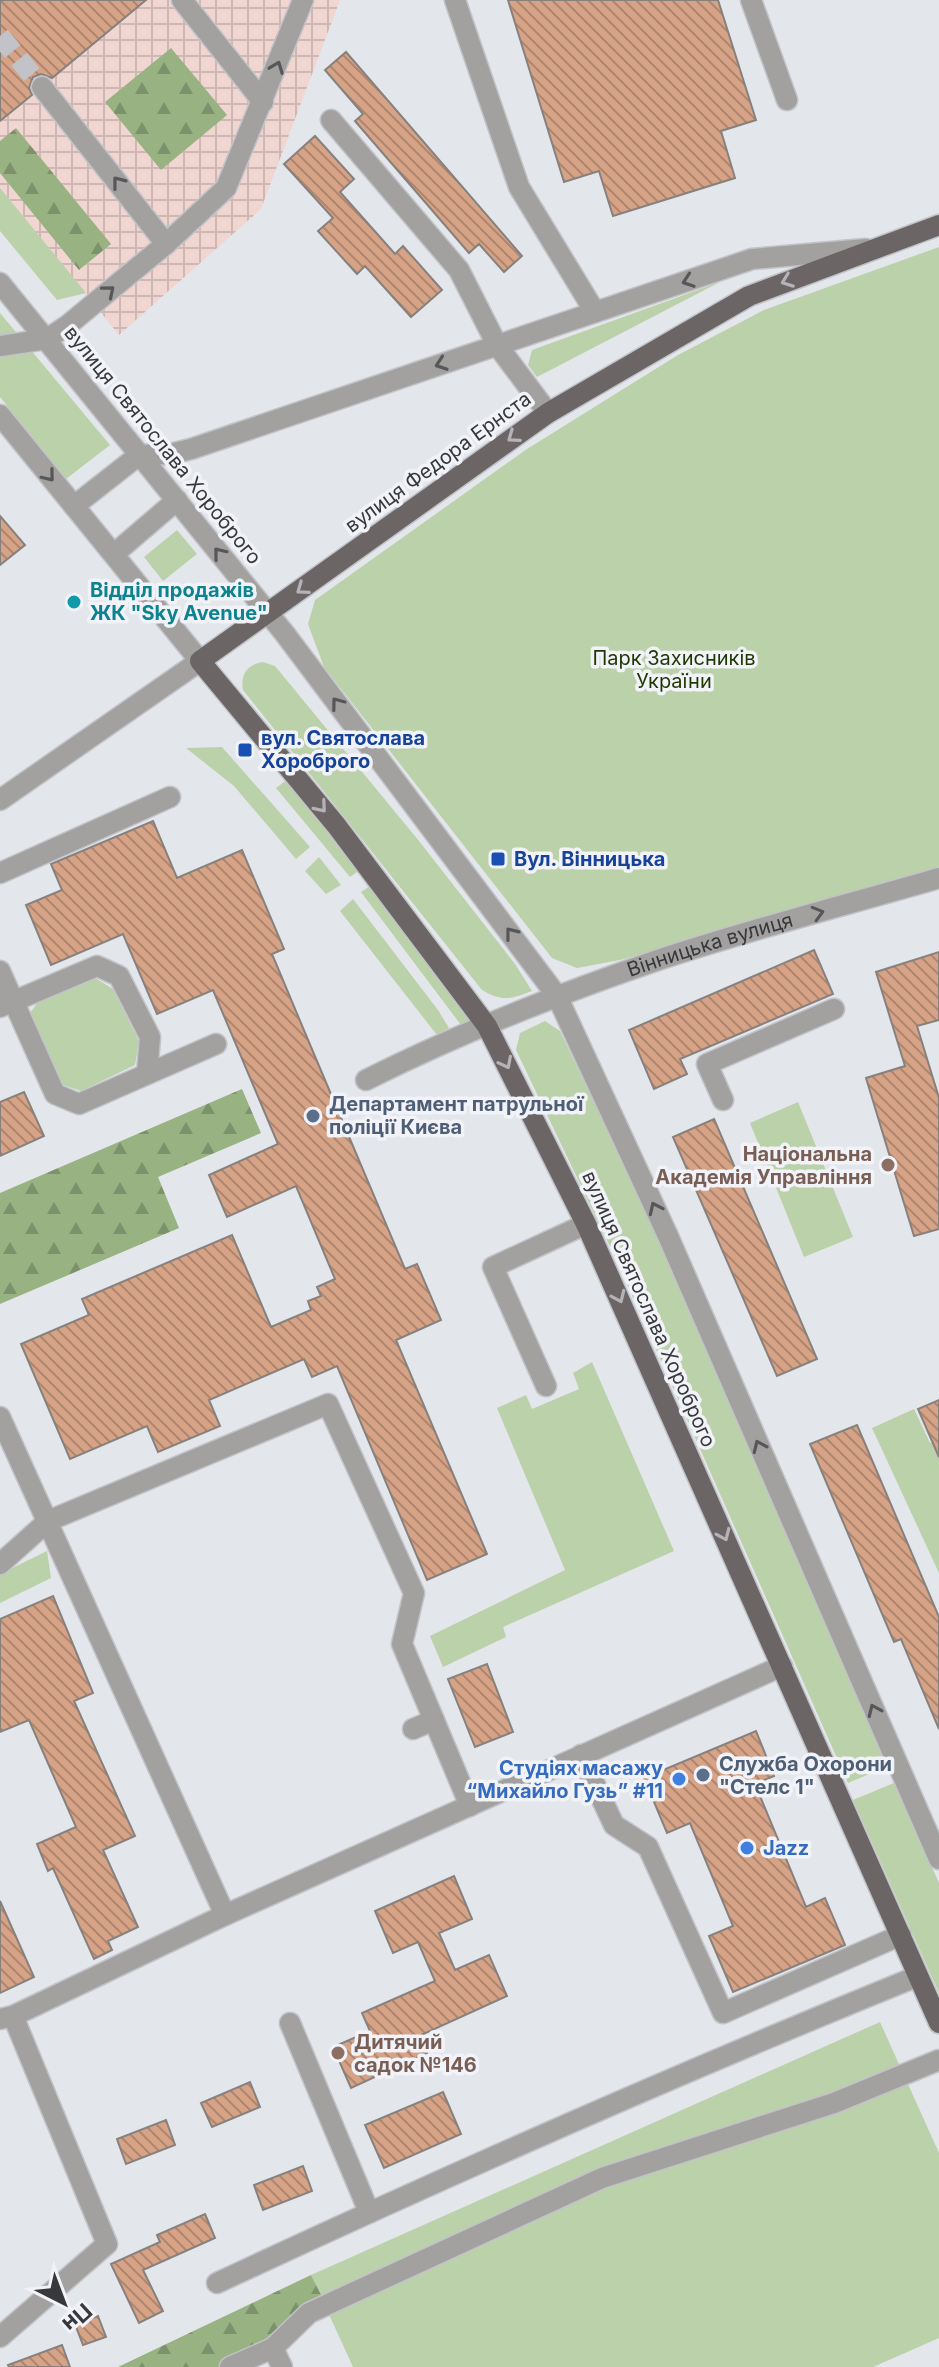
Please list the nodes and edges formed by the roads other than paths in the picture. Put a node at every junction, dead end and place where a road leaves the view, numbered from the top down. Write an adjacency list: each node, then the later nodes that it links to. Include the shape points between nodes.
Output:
1 (182, 0): 7 (street)
2 (303, 0): 7 (street, one-way to 2)
3 (455, 0): 13 (street, via 519,187)
4 (751, 0): 6 (street)
5 (42, 87): 10 (street, one-way to 5)
6 (787, 100)
7 (263, 102): 10 (street, via 226,188)
8 (331, 120): 15 (street, via 459,270)
9 (939, 225): 11 (main road, вулиця Федора Ернста)
10 (166, 244): 14 (street, one-way to 10)
11 (874, 248): 13 (street, one-way to 13, via 752,259); 17 (main road, вулиця Федора Ернста, one-way to 17, via 749,296)
12 (0, 283): 14 (street, вулиця Святослава Хороброго)
13 (595, 312): 15 (street)
14 (47, 339): 16 (street); 19 (street, вулиця Святослава Хороброго)
15 (497, 345): 17 (street); 19 (street, one-way to 19, via 191,449)
16 (0, 346)
17 (548, 413): 23 (main road, вулиця Федора Ернста, one-way to 23)
18 (0, 415): 21 (street, вулиця Святослава Хороброго, one-way to 21)
19 (139, 455): 20 (street, вулиця Святослава Хороброго); 21 (street)
20 (177, 500): 22 (street); 23 (street, вулиця Святослава Хороброго, one-way to 20)
21 (74, 506): 22 (street, вулиця Святослава Хороброго)
22 (114, 554): 24 (street, вулиця Святослава Хороброго)
23 (267, 614): 24 (main road, вулиця Федора Ернста); 30 (street, вулиця Святослава Хороброго, one-way to 23)
24 (200, 661): 26 (street, вулиця Федора Ернста); 33 (main road, вулиця Святослава Хороброго, one-way to 33, via 336,825)
25 (170, 797): 27 (street)
26 (0, 800)
27 (0, 873)
28 (939, 878): 30 (street, Вінницька вулиця, one-way to 28)
29 (0, 971): 31 (street)
30 (557, 996): 33 (street, Вінницька вулиця); 48 (street, вулиця Святослава Хороброго, one-way to 30, via 668,1236)
31 (7, 1004): 35 (street, via 55,1094 79,1104); 35 (street, via 97,966 119,976 150,1037)
32 (834, 1009): 37 (street, via 707,1064)
33 (487, 1026): 36 (street, Вінницька вулиця); 38 (main road, вулиця Святослава Хороброго, one-way to 38)
34 (216, 1044): 35 (street)
35 (147, 1074)
36 (366, 1080)
37 (723, 1100)
38 (586, 1224): 39 (street, via 493,1267); 43 (main road, вулиця Святослава Хороброго, one-way to 43)
39 (546, 1386)
40 (0, 1417): 41 (street)
41 (48, 1521): 42 (street); 44 (street, via 328,1404 414,1593 402,1644); 49 (street)
42 (0, 1564)
43 (782, 1666): 46 (street); 50 (main road, вулиця Святослава Хороброго)
44 (434, 1720): 45 (street); 47 (street)
45 (413, 1729)
46 (581, 1755): 47 (street); 50 (street, via 614,1825 648,1847 723,2013)
47 (470, 1806): 49 (street)
48 (939, 1859)
49 (225, 1915): 52 (street)
50 (901, 1935): 51 (main road, вулиця Святослава Хороброго)
51 (918, 1976): 54 (main road, вулиця Святослава Хороброго); 56 (street)
52 (7, 2017): 58 (street, via 107,2244)
53 (290, 2023): 56 (street)
54 (939, 2023)
55 (939, 2060): 59 (street, via 834,2103 602,2178 309,2313)
56 (369, 2212): 57 (street)
57 (217, 2283)
58 (0, 2337)
59 (273, 2348): 60 (street); 61 (street)
60 (230, 2367)
61 (282, 2367)

